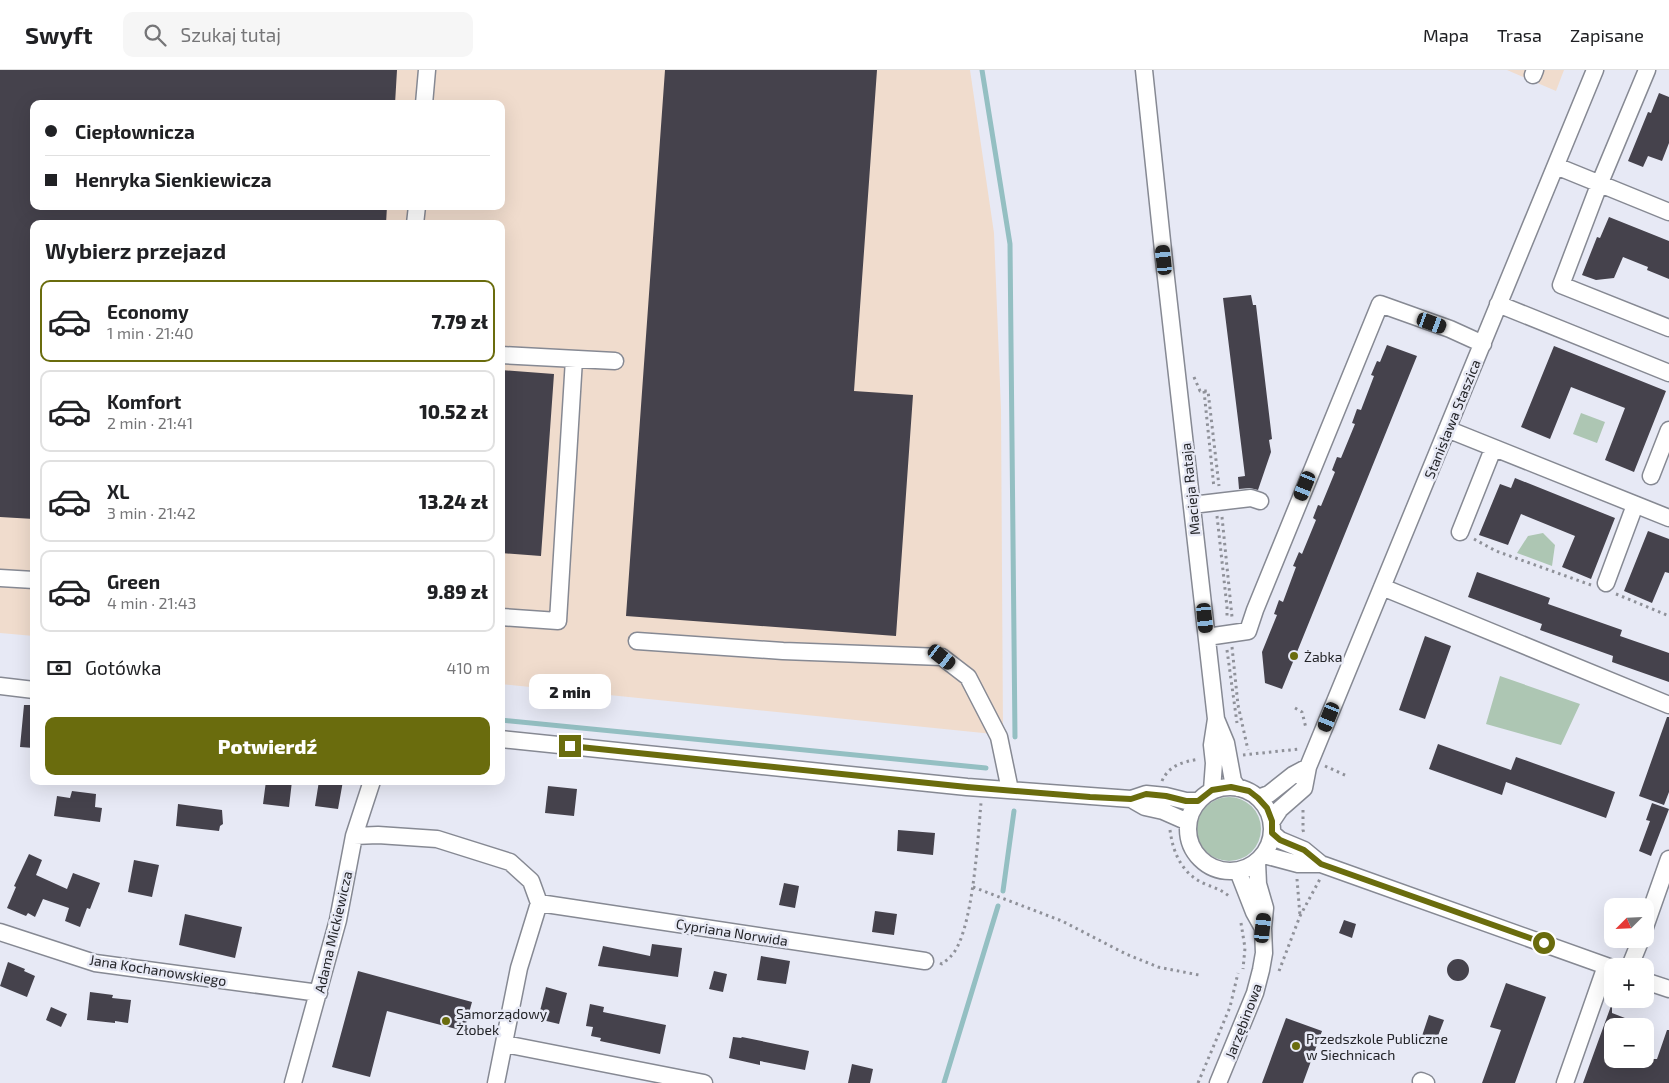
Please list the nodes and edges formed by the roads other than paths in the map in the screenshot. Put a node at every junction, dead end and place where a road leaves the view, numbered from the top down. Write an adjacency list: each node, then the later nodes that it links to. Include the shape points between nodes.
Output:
1 (427, 70): 5 (street)
2 (1144, 70): 21 (street, Macieja Rataja)
3 (1596, 70): 6 (street, Stanisława Staszica)
4 (1647, 70): 7 (street)
5 (424, 100)
6 (1556, 166): 7 (street); 9 (street, Stanisława Staszica)
7 (1600, 184): 8 (street); 10 (street, via 1560,285)
8 (1669, 212)
9 (1498, 304): 11 (street, Stanisława Staszica); 15 (street)
10 (1669, 328)
11 (1483, 344): 16 (street, Stanisława Staszica); 30 (street, via 1380,304 1248,631)
12 (505, 355): 13 (street)
13 (574, 359): 14 (street); 29 (street, via 558,621)
14 (615, 361)
15 (1669, 372)
16 (1447, 429): 18 (street); 27 (street, Stanisława Staszica)
17 (1669, 430): 19 (street)
18 (1494, 449): 22 (street); 24 (street)
19 (1651, 476)
20 (1260, 501): 21 (street, via 1251,498)
21 (1192, 505): 30 (street, Macieja Rataja)
22 (1635, 505): 23 (street); 28 (street)
23 (1669, 518)
24 (1460, 532)
25 (0, 578): 26 (street)
26 (30, 580)
27 (1382, 587): 34 (street); 37 (street, Stanisława Staszica, via 1317,748)
28 (1605, 587)
29 (505, 617)
30 (1207, 637): 35 (street, Macieja Rataja)
31 (637, 641): 40 (street, via 942,657 968,677 999,737)
32 (0, 686): 33 (street)
33 (30, 690)
34 (1669, 705)
35 (1216, 719): 39 (street, Macieja Rataja, via 1226,743 1233,781); 41 (street, Macieja Rataja, via 1212,745)
36 (505, 739): 40 (street)
37 (1316, 766): 42 (street, via 1293,775 1269,794); 46 (street, Stanisława Staszica, via 1304,788 1280,809)
38 (371, 785): 47 (street, Adama Mickiewicza)
39 (1238, 788): 41 (street); 42 (street)
40 (1010, 790): 43 (street)
41 (1212, 790): 44 (street)
42 (1258, 798): 46 (street, via 1267,808)
43 (1131, 799): 44 (street, via 1146,794); 45 (street)
44 (1198, 801): 45 (street)
45 (1188, 822): 51 (street, via 1192,849 1200,860 1224,872)
46 (1272, 827): 48 (street, via 1268,848); 50 (street, via 1280,840 1304,850)
47 (354, 836): 53 (street, via 436,840 510,862 531,881); 61 (street, Adama Mickiewicza, via 338,920)
48 (1260, 859): 50 (street); 51 (street); 54 (street, Jarzębinowa, via 1258,884 1264,908)
49 (1669, 859): 52 (street)
50 (1321, 864): 57 (street)
51 (1238, 871): 54 (street, Jarzębinowa)
52 (1654, 902)
53 (539, 903): 56 (street, Cypriana Norwida); 62 (street, via 519,968)
54 (1263, 928): 67 (street, Jarzębinowa, via 1264,953 1256,993)
55 (0, 932): 61 (street, Jana Kochanowskiego, via 95,962)
56 (925, 961)
57 (1604, 965)
58 (1604, 980): 68 (street)
59 (1654, 983): 60 (street)
60 (1669, 989)
61 (318, 993): 64 (street, Adama Mickiewicza)
62 (505, 1044): 63 (street); 65 (street)
63 (640, 1077): 66 (street)
64 (293, 1083)
65 (496, 1083)
66 (704, 1083)
67 (1218, 1083)
68 (1565, 1083)

